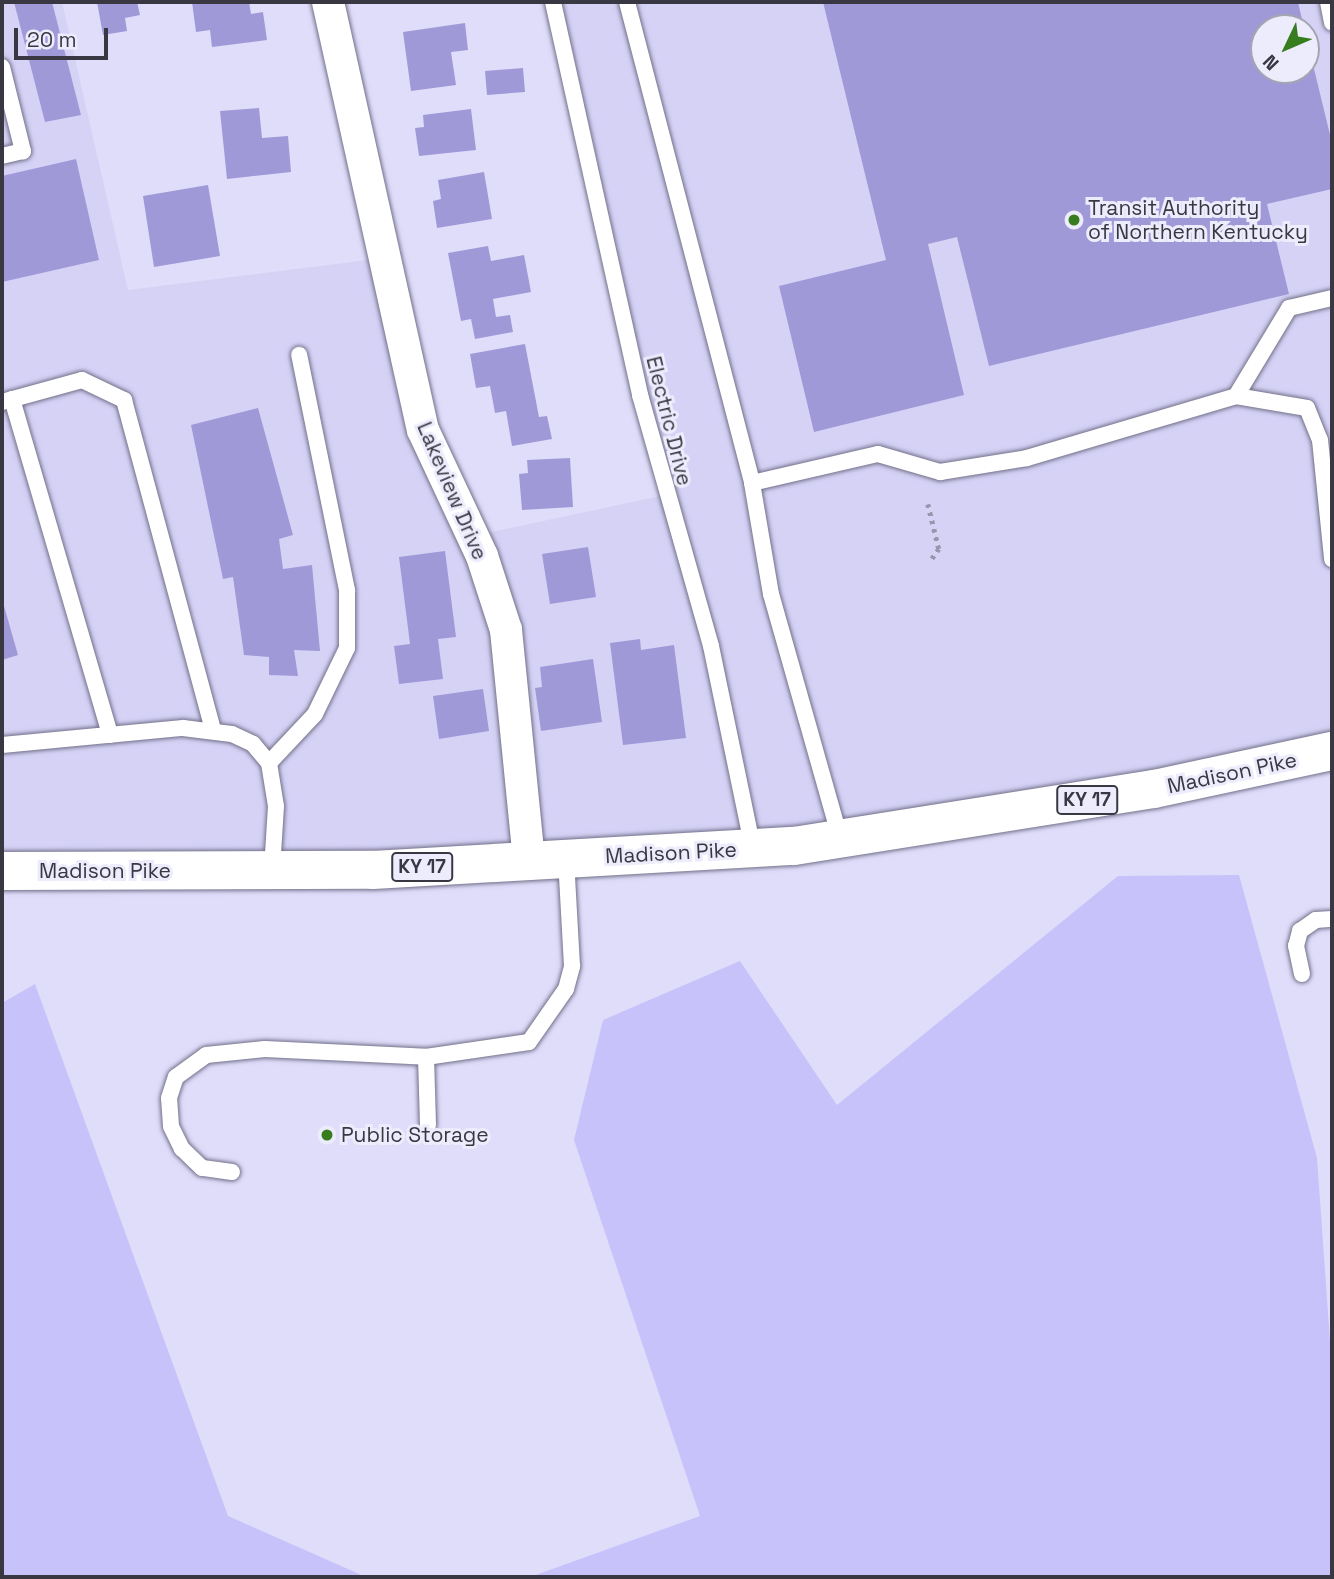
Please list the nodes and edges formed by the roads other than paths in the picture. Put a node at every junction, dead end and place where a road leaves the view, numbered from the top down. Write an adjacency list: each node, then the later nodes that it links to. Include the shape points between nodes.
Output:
1 (328, 2): 21 (street, Lakeview Drive, via 423,430 482,556 506,630)
2 (553, 2): 20 (lane, Electric Drive, via 640,395 711,646)
3 (627, 2): 12 (lane)
4 (1328, 2): 5 (lane)
5 (1332, 23)
6 (2, 68): 7 (lane, via 23,151)
7 (2, 156)
8 (1332, 298): 10 (lane, via 1289,309)
9 (299, 355): 18 (lane, via 347,590 347,648 315,714)
10 (1236, 396): 12 (lane, via 1027,458 940,472 878,454); 13 (lane, via 1307,408 1320,440)
11 (7, 400): 14 (lane, via 82,380 124,400); 15 (lane)
12 (752, 483): 19 (lane, via 771,594)
13 (1332, 559)
14 (213, 730): 15 (lane); 18 (lane, via 253,744)
15 (110, 735): 16 (lane)
16 (2, 745)
17 (1332, 751): 19 (main road, Madison Pike / KY 17, via 1154,789)
18 (269, 763): 22 (lane, via 276,806)
19 (841, 841): 20 (main road, Madison Pike / KY 17)
20 (753, 849): 21 (main road, Madison Pike / KY 17)
21 (548, 859): 22 (main road, Madison Pike / KY 17, via 373,870); 26 (lane, via 572,966 566,989 544,1025 529,1042)
22 (272, 870): 23 (main road, Madison Pike / KY 17)
23 (2, 871)
24 (1332, 919): 25 (lane, via 1316,920 1300,931 1296,946)
25 (1303, 974)
26 (426, 1057): 27 (lane); 28 (lane, via 265,1049 206,1055 176,1077 169,1098 171,1126 182,1149 202,1168)
27 (428, 1125)
28 (232, 1172)

